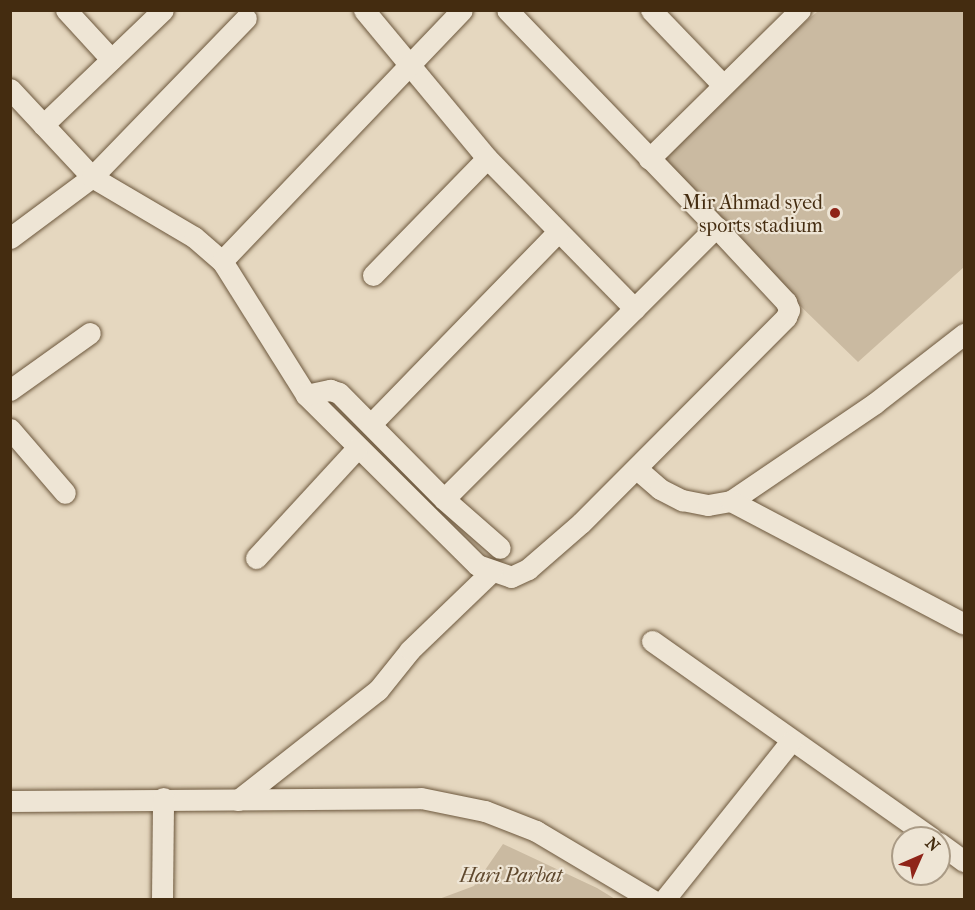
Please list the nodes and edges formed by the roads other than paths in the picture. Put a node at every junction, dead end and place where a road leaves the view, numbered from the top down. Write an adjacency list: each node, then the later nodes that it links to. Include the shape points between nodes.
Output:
1 (66, 10): 9 (street)
2 (163, 10): 9 (street)
3 (364, 10): 10 (street)
4 (462, 10): 10 (street)
5 (507, 10): 15 (street)
6 (651, 10): 11 (street)
7 (800, 10): 11 (street)
8 (246, 18): 16 (street)
9 (111, 59): 13 (street)
10 (407, 64): 14 (street); 20 (street)
11 (723, 85): 15 (street)
12 (10, 89): 13 (street)
13 (43, 125): 16 (street)
14 (487, 158): 18 (street); 21 (street)
15 (649, 159): 17 (street)
16 (92, 177): 19 (street); 20 (street, via 185,231)
17 (717, 227): 22 (street); 30 (street, via 789,310)
18 (558, 232): 22 (street); 27 (street)
19 (10, 238)
20 (222, 261): 26 (street)
21 (373, 276)
22 (635, 309): 32 (street)
23 (90, 333): 25 (street)
24 (964, 334): 33 (street, via 875,403)
25 (10, 390)
26 (306, 395): 27 (street, via 334,390); 29 (street)
27 (371, 424): 32 (street)
28 (10, 429): 31 (street)
29 (357, 448): 35 (street); 36 (street, via 477,565)
30 (637, 469): 33 (street, via 660,489 682,500 708,505); 36 (street, via 528,569 511,577)
31 (65, 493)
32 (444, 499): 34 (street)
33 (731, 501): 37 (street)
34 (500, 548)
35 (256, 558)
36 (492, 571): 41 (street, via 410,650 378,690)
37 (964, 624)
38 (652, 641): 39 (street)
39 (790, 742): 43 (street); 48 (street)
40 (163, 798): 41 (street); 42 (street); 46 (street)
41 (238, 800): 47 (street, via 421,798 485,811 577,853)
42 (10, 801)
43 (913, 826)
44 (951, 852): 45 (street)
45 (964, 861)
46 (162, 900)
47 (652, 900)
48 (664, 900)

